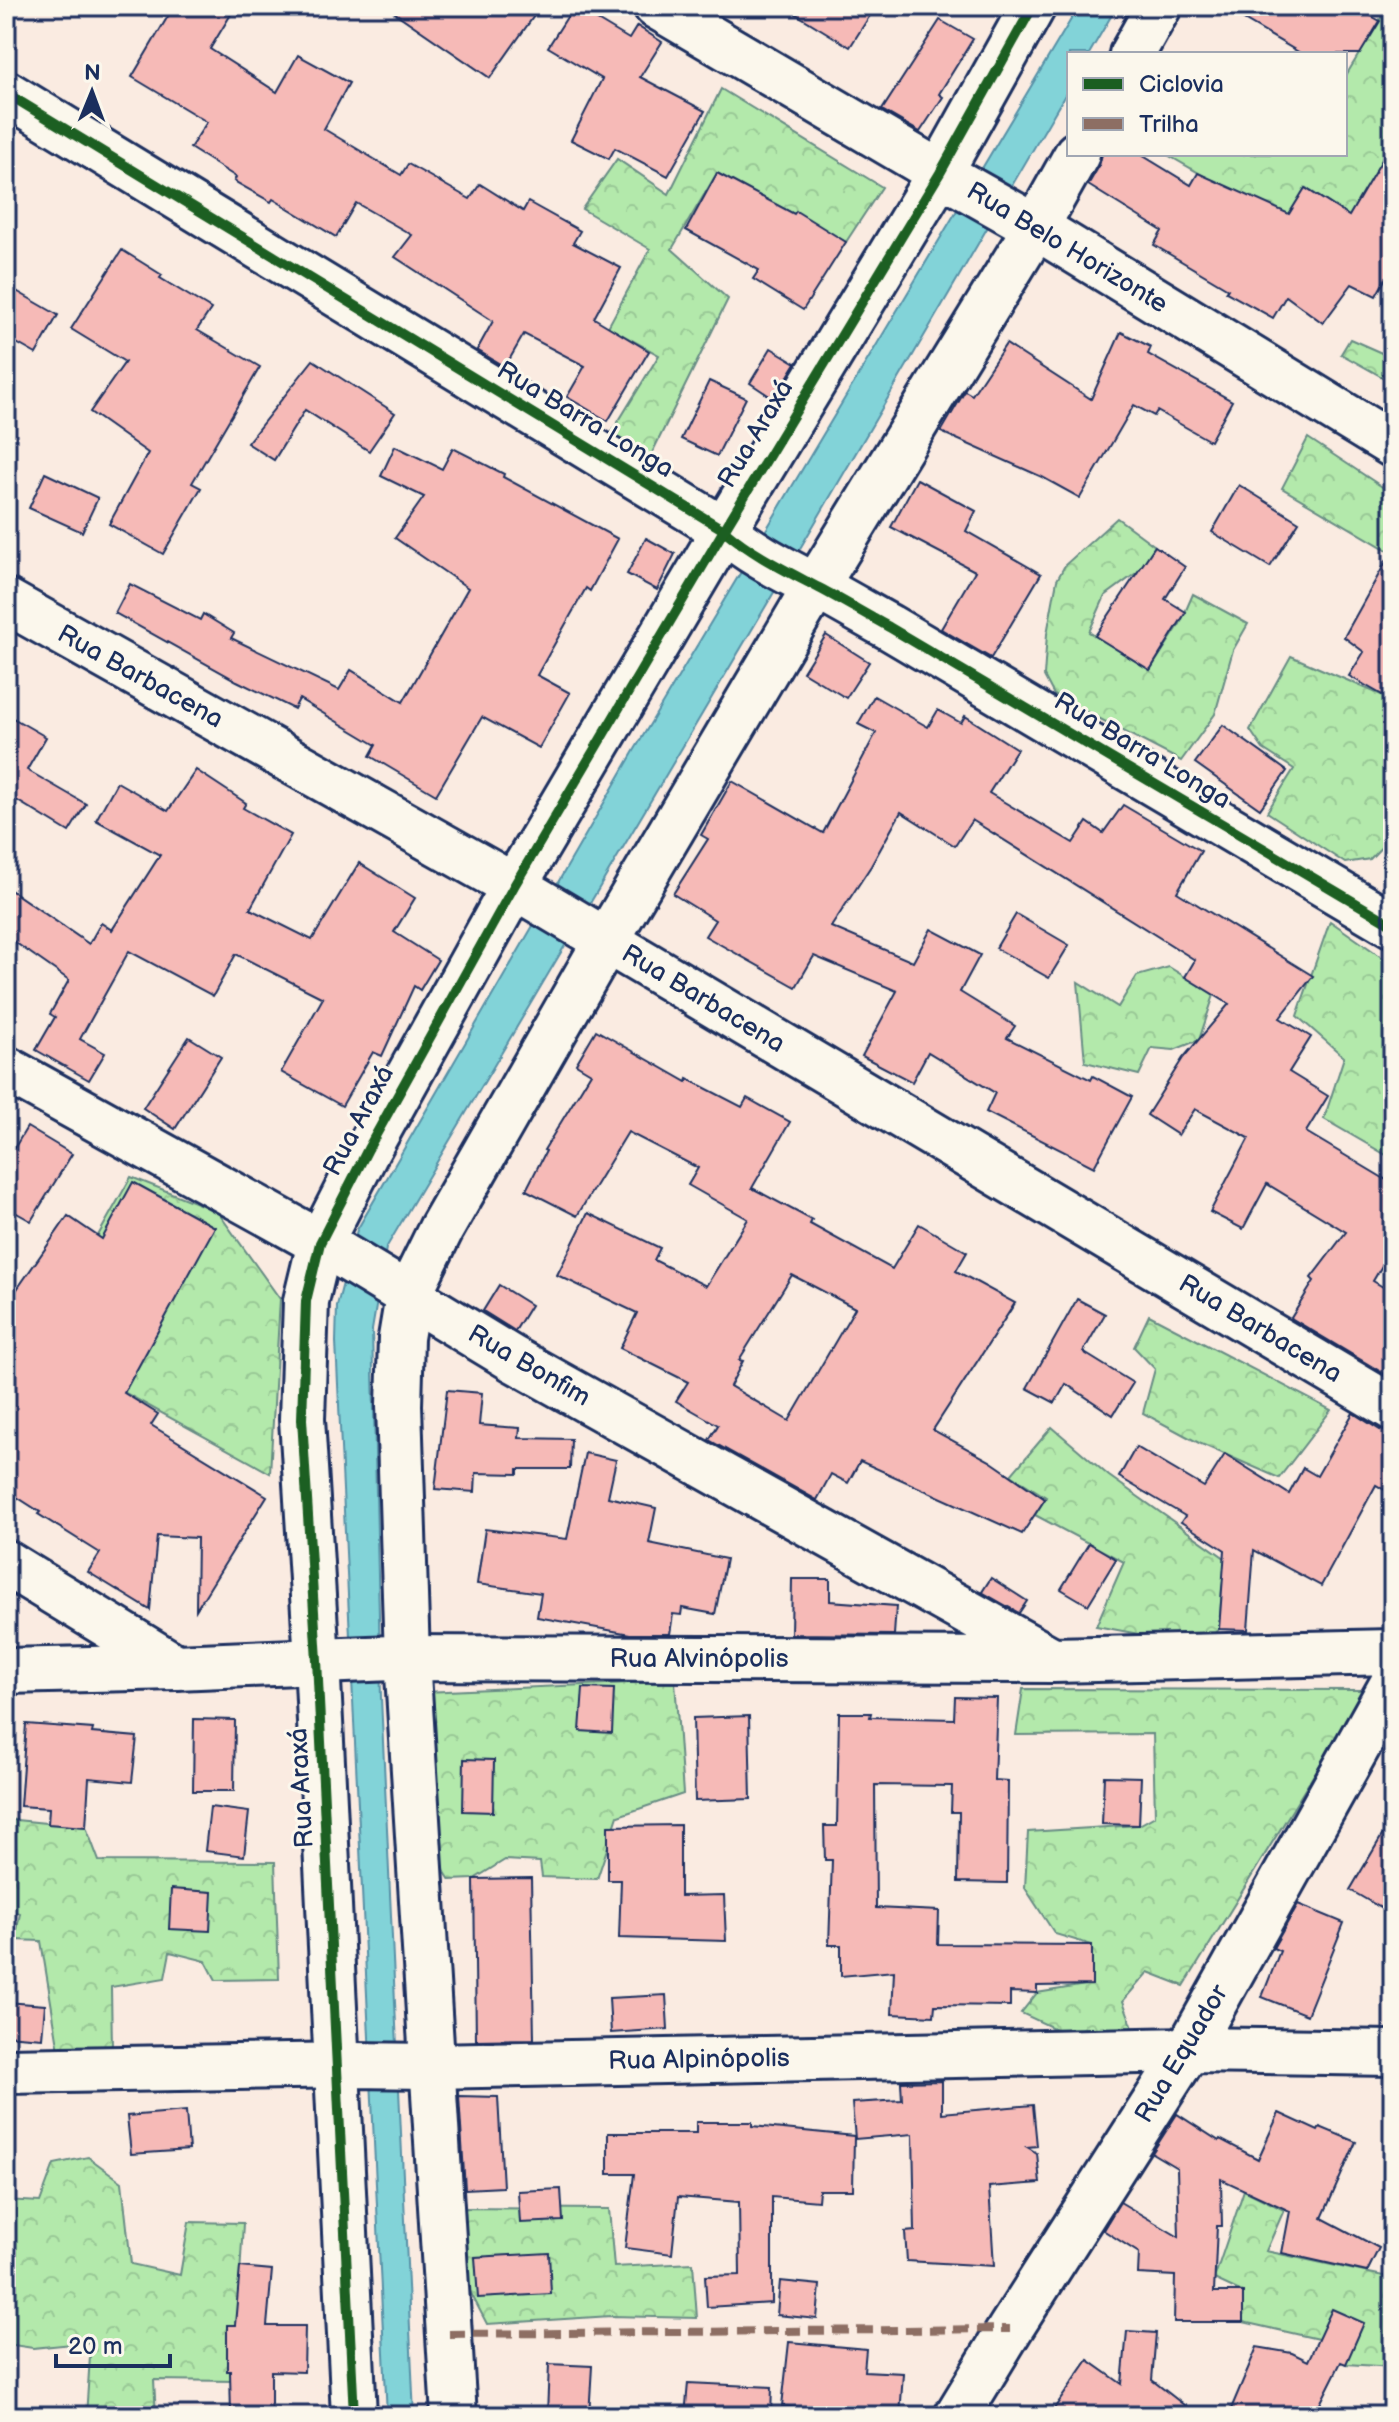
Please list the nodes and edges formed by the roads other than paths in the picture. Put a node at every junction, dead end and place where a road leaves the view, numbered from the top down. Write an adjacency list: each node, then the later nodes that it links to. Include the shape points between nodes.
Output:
1 (656, 6): 7 (street, Rua Belo Horizonte)
2 (1033, 6): 7 (street, Rua Araxá)
3 (1159, 6): 4 (street)
4 (1133, 52)
5 (6, 93): 10 (street, Rua Barra Longa)
6 (1075, 156): 8 (street)
7 (950, 179): 8 (street, Rua Belo Horizonte); 10 (street, Rua Araxá)
8 (1024, 221): 9 (street, Rua Belo Horizonte); 11 (street)
9 (1393, 445)
10 (731, 536): 11 (street, Rua Barra Longa); 13 (street, Rua Araxá)
11 (806, 582): 14 (street, Rua Barra Longa); 15 (street)
12 (6, 601): 13 (street, Rua Barbacena)
13 (522, 892): 15 (street, Rua Barbacena); 17 (street, Rua Araxá, via 368,1149)
14 (1393, 925)
15 (597, 936): 18 (street, via 441,1229); 19 (street, Rua Barbacena)
16 (6, 1069): 17 (street, Rua Bonfim)
17 (327, 1247): 18 (street, Rua Bonfim); 24 (street, Rua Araxá, via 306,1301 302,1419)
18 (400, 1290): 22 (street); 23 (street, Rua Bonfim)
19 (1393, 1408)
20 (6, 1563): 25 (street)
21 (1393, 1652): 23 (street, Rua Alvinópolis)
22 (400, 1658): 23 (street, Rua Alvinópolis); 24 (street, Rua Alvinópolis); 31 (street)
23 (1053, 1660)
24 (327, 1661): 25 (street, Rua Alvinópolis); 30 (street, Rua Araxá)
25 (176, 1667): 26 (street, Rua Alvinópolis)
26 (6, 1671)
27 (1393, 1683): 28 (street, Rua Equador)
28 (1188, 2050): 29 (street, Rua Alpinópolis); 31 (street, Rua Alpinópolis); 35 (street, Rua Equador)
29 (1393, 2053)
30 (344, 2065): 31 (street, Rua Alpinópolis); 32 (street, Rua Alpinópolis); 33 (street, Rua Araxá)
31 (420, 2065): 34 (street)
32 (6, 2071)
33 (354, 2416)
34 (454, 2416)
35 (957, 2416)

